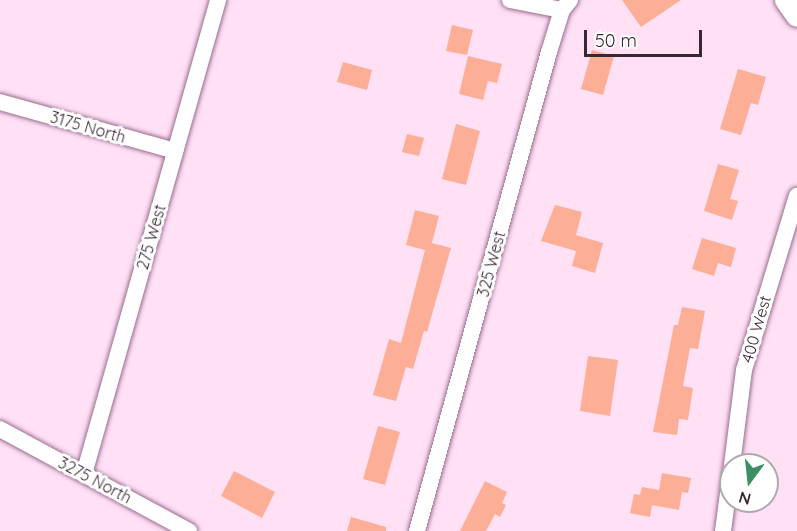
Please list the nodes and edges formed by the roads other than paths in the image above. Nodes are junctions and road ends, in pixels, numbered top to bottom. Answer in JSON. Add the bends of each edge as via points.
{"nodes":[{"id":1,"x":218,"y":0,"type":"edge"},
{"id":2,"x":510,"y":0,"type":"edge"},
{"id":3,"x":786,"y":0,"type":"edge"},
{"id":4,"x":566,"y":5,"type":"edge"},
{"id":5,"x":797,"y":16,"type":"edge"},
{"id":6,"x":0,"y":102,"type":"edge"},
{"id":7,"x":175,"y":151,"type":"junction"},
{"id":8,"x":797,"y":196,"type":"edge"},
{"id":9,"x":0,"y":429,"type":"edge"},
{"id":10,"x":734,"y":453,"type":"edge"},
{"id":11,"x":84,"y":474,"type":"junction"},
{"id":12,"x":725,"y":513,"type":"edge"},
{"id":13,"x":189,"y":531,"type":"edge"},
{"id":14,"x":417,"y":531,"type":"edge"},
{"id":15,"x":723,"y":531,"type":"edge"}],
"edges":[{"from":1,"to":7,"type":"street","name":"275 West"},
{"from":2,"to":4,"type":"street"},
{"from":3,"to":5,"type":"street"},
{"from":4,"to":14,"type":"street","name":"325 West"},
{"from":6,"to":7,"type":"street","name":"3175 North"},
{"from":7,"to":11,"type":"street","name":"275 West"},
{"from":8,"to":10,"type":"street","name":"400 West","via":[[744,370]]},
{"from":9,"to":11,"type":"street","name":"3275 North"},
{"from":11,"to":13,"type":"street","name":"3275 North"},
{"from":12,"to":15,"type":"street"}]}
